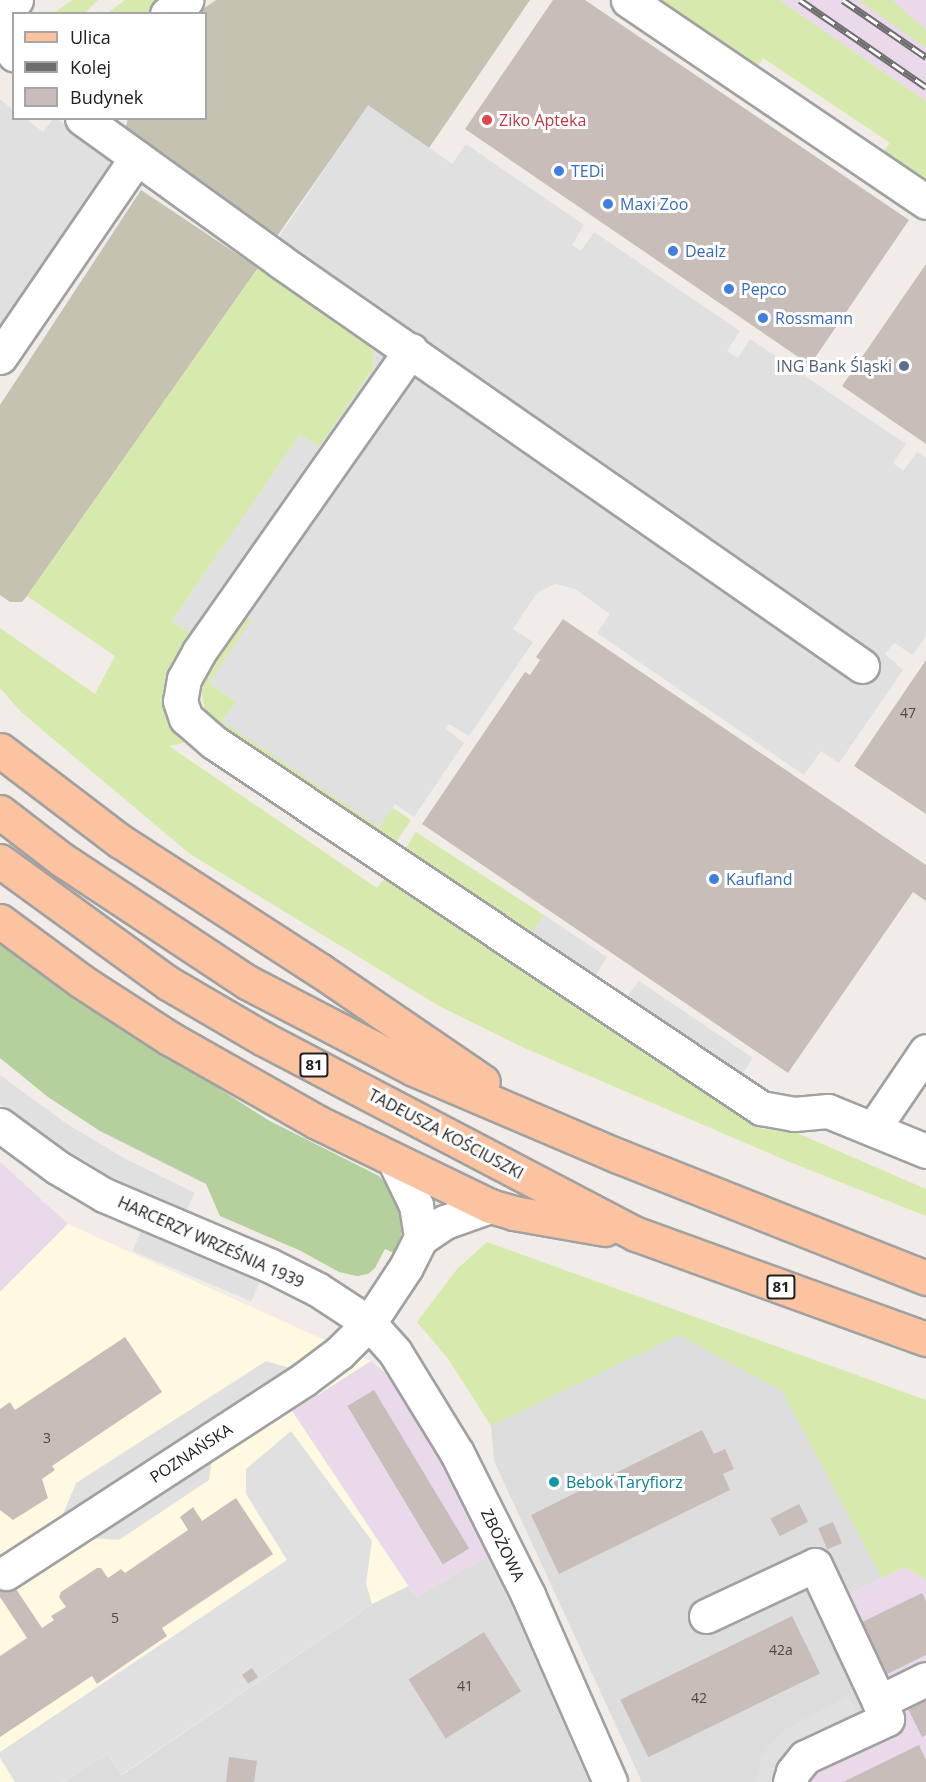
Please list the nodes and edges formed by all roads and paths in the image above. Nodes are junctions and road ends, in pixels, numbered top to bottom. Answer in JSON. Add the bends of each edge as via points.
{"nodes":[{"id":1,"x":16,"y":0,"type":"edge"},
{"id":2,"x":186,"y":0,"type":"edge"},
{"id":3,"x":628,"y":0,"type":"edge"},
{"id":4,"x":0,"y":12,"type":"edge"},
{"id":5,"x":170,"y":12,"type":"edge"},
{"id":6,"x":0,"y":35,"type":"edge"},
{"id":7,"x":12,"y":51,"type":"edge"},
{"id":8,"x":87,"y":120,"type":"edge"},
{"id":9,"x":137,"y":157,"type":"junction"},
{"id":10,"x":926,"y":202,"type":"edge"},
{"id":11,"x":411,"y":350,"type":"junction"},
{"id":12,"x":0,"y":357,"type":"edge"},
{"id":13,"x":862,"y":666,"type":"dead end"},
{"id":14,"x":0,"y":750,"type":"edge"},
{"id":15,"x":0,"y":812,"type":"edge"},
{"id":16,"x":0,"y":861,"type":"edge"},
{"id":17,"x":0,"y":921,"type":"edge"},
{"id":18,"x":926,"y":1051,"type":"edge"},
{"id":19,"x":541,"y":1123,"type":"junction"},
{"id":20,"x":0,"y":1125,"type":"edge"},
{"id":21,"x":873,"y":1130,"type":"junction"},
{"id":22,"x":926,"y":1151,"type":"edge"},
{"id":23,"x":395,"y":1162,"type":"junction"},
{"id":24,"x":490,"y":1206,"type":"junction"},
{"id":25,"x":636,"y":1234,"type":"junction"},
{"id":26,"x":421,"y":1238,"type":"junction"},
{"id":27,"x":926,"y":1278,"type":"edge"},
{"id":28,"x":369,"y":1323,"type":"junction"},
{"id":29,"x":926,"y":1339,"type":"edge"},
{"id":30,"x":6,"y":1574,"type":"dead end"},
{"id":31,"x":706,"y":1616,"type":"dead end"},
{"id":32,"x":926,"y":1679,"type":"edge"},
{"id":33,"x":879,"y":1702,"type":"junction"},
{"id":34,"x":610,"y":1782,"type":"edge"},
{"id":35,"x":790,"y":1782,"type":"edge"}],
"edges":[{"from":1,"to":4,"type":"street"},
{"from":2,"to":5,"type":"street"},
{"from":3,"to":10,"type":"street"},
{"from":6,"to":7,"type":"street"},
{"from":8,"to":9,"type":"street"},
{"from":9,"to":11,"type":"street"},
{"from":9,"to":12,"type":"street"},
{"from":11,"to":13,"type":"street"},
{"from":11,"to":21,"type":"street","via":[[199,652],[184,679],[180,701],[186,718],[215,743],[761,1108],[794,1114],[828,1111]]},
{"from":14,"to":19,"type":"main road","via":[[120,841],[321,971]]},
{"from":15,"to":19,"type":"main road","via":[[62,859],[247,982],[414,1069]]},
{"from":16,"to":25,"type":"main road","name":"TADEUSZA KOŚCIUSZKI","number":"81","via":[[168,983],[264,1039]]},
{"from":17,"to":23,"type":"main road","via":[[81,981],[169,1038]]},
{"from":18,"to":21,"type":"street"},
{"from":19,"to":27,"type":"main road"},
{"from":20,"to":28,"type":"street","name":"HARCERZY WRZEŚNIA 1939","via":[[57,1167],[104,1195],[269,1265],[317,1289]]},
{"from":21,"to":22,"type":"street"},
{"from":23,"to":24,"type":"main road"},
{"from":23,"to":26,"type":"street","via":[[416,1204]]},
{"from":24,"to":25,"type":"main road"},
{"from":24,"to":26,"type":"street","via":[[445,1222]]},
{"from":25,"to":29,"type":"main road","name":"TADEUSZA KOŚCIUSZKI","number":"81"},
{"from":26,"to":28,"type":"street"},
{"from":28,"to":30,"type":"street","name":"POZNAŃSKA","via":[[339,1353],[303,1380]]},
{"from":28,"to":34,"type":"street","name":"ZBOŻOWA","via":[[395,1352],[457,1453],[528,1595]]},
{"from":31,"to":33,"type":"street","via":[[815,1565]]},
{"from":32,"to":33,"type":"street"},
{"from":33,"to":35,"type":"street","via":[[887,1719],[805,1757]]}]}
